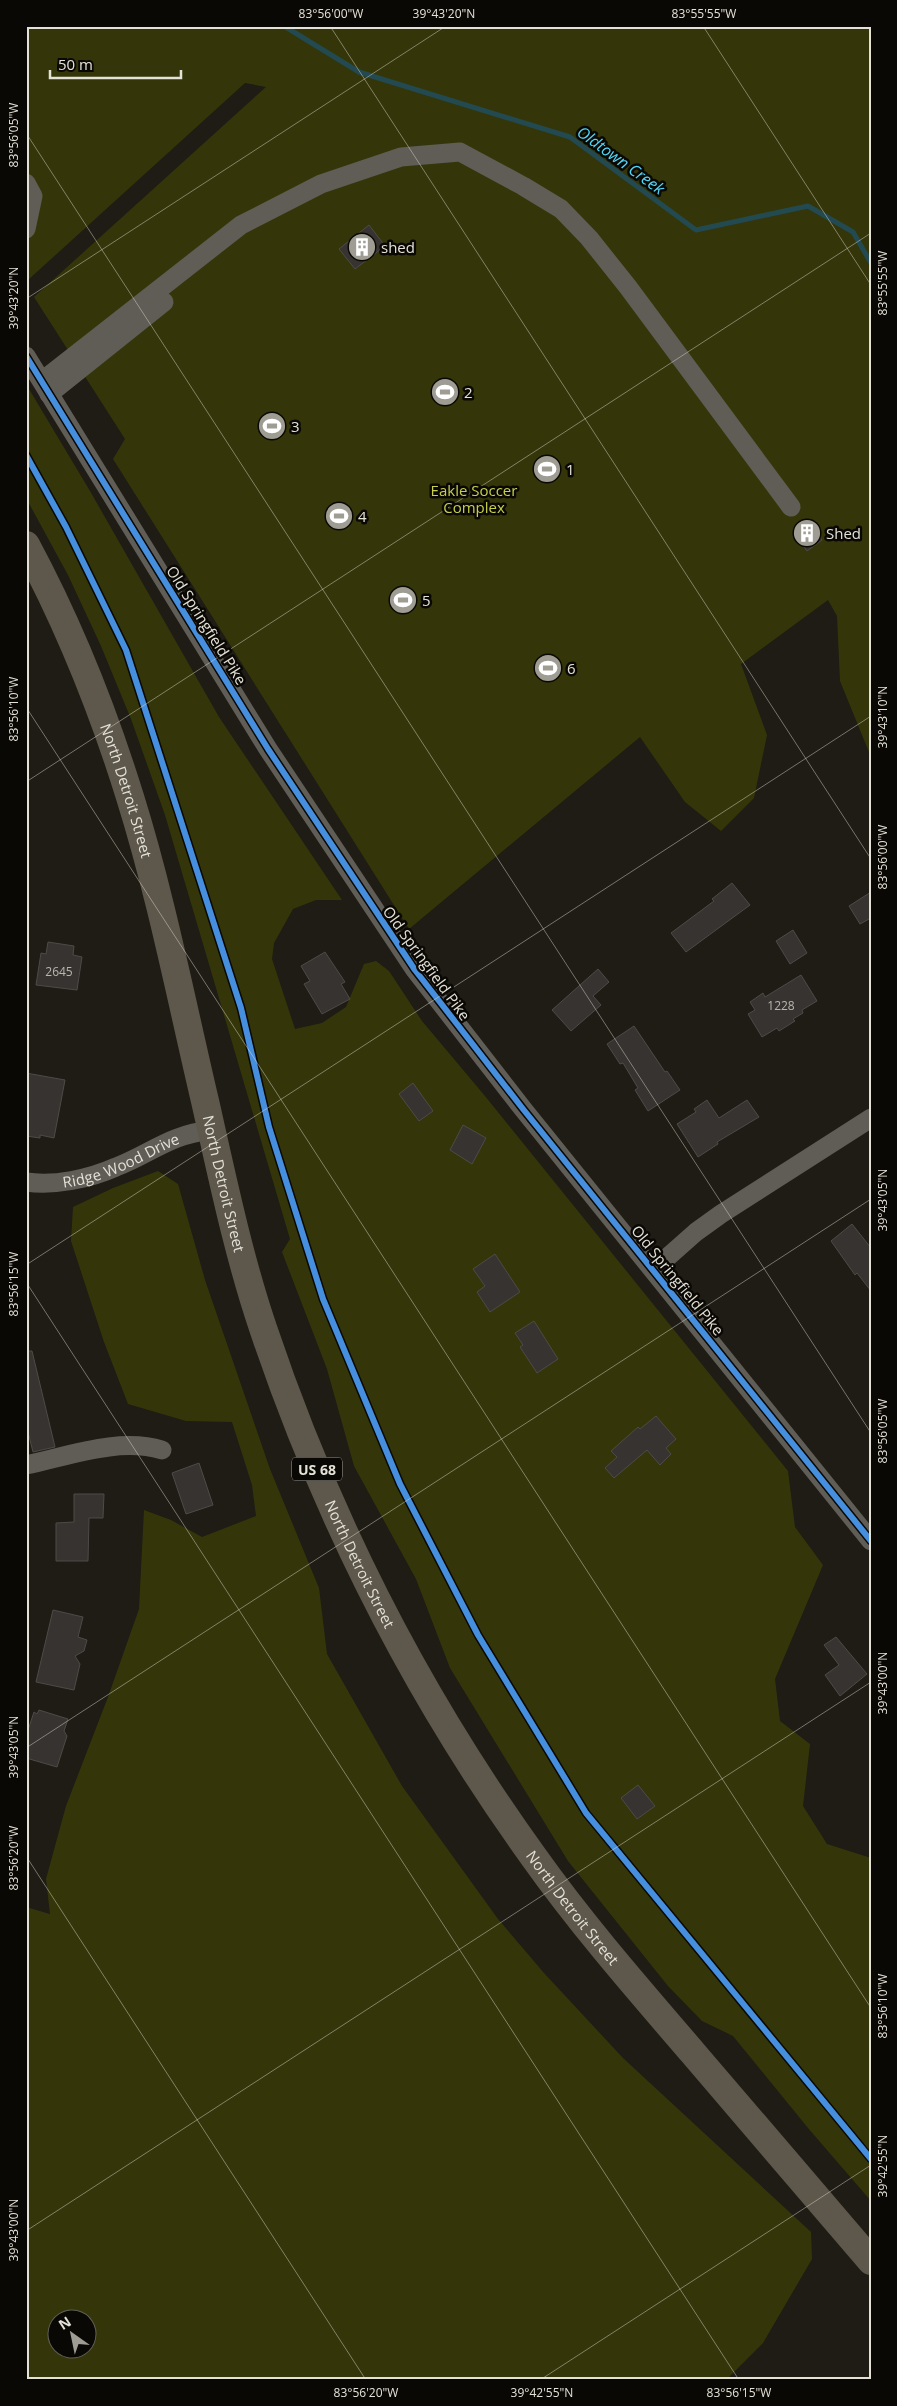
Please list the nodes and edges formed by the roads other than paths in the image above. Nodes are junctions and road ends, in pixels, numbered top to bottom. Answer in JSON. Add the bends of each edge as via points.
{"nodes":[{"id":1,"x":26,"y":183,"type":"edge"},
{"id":2,"x":26,"y":229,"type":"edge"},
{"id":3,"x":26,"y":356,"type":"edge"},
{"id":4,"x":46,"y":388,"type":"junction"},
{"id":5,"x":791,"y":506,"type":"dead end"},
{"id":6,"x":26,"y":545,"type":"edge"},
{"id":7,"x":871,"y":1118,"type":"edge"},
{"id":8,"x":212,"y":1130,"type":"junction"},
{"id":9,"x":26,"y":1182,"type":"edge"},
{"id":10,"x":653,"y":1270,"type":"junction"},
{"id":11,"x":162,"y":1450,"type":"dead end"},
{"id":12,"x":26,"y":1465,"type":"edge"},
{"id":13,"x":871,"y":1541,"type":"edge"},
{"id":14,"x":871,"y":2260,"type":"edge"}],
"edges":[{"from":1,"to":2,"type":"street","via":[[33,196]]},
{"from":3,"to":4,"type":"street","name":"Old Springfield Pike"},
{"from":4,"to":5,"type":"street","via":[[241,225],[321,184],[401,158],[460,152],[560,209],[590,238]]},
{"from":4,"to":10,"type":"street","name":"Old Springfield Pike","via":[[268,749],[414,970]]},
{"from":6,"to":8,"type":"highway","name":"North Detroit Street","number":"US 68","via":[[83,665],[130,796],[170,948]]},
{"from":7,"to":10,"type":"street","via":[[721,1214]]},
{"from":8,"to":9,"type":"street","name":"Ridge Wood Drive","via":[[174,1137],[96,1175],[72,1180]]},
{"from":8,"to":14,"type":"highway","name":"North Detroit Street","number":"US 68","via":[[254,1299],[296,1421],[351,1547],[426,1692],[497,1805],[574,1911]]},
{"from":10,"to":13,"type":"street","name":"Old Springfield Pike"},
{"from":11,"to":12,"type":"street","via":[[145,1445],[113,1446]]}]}
